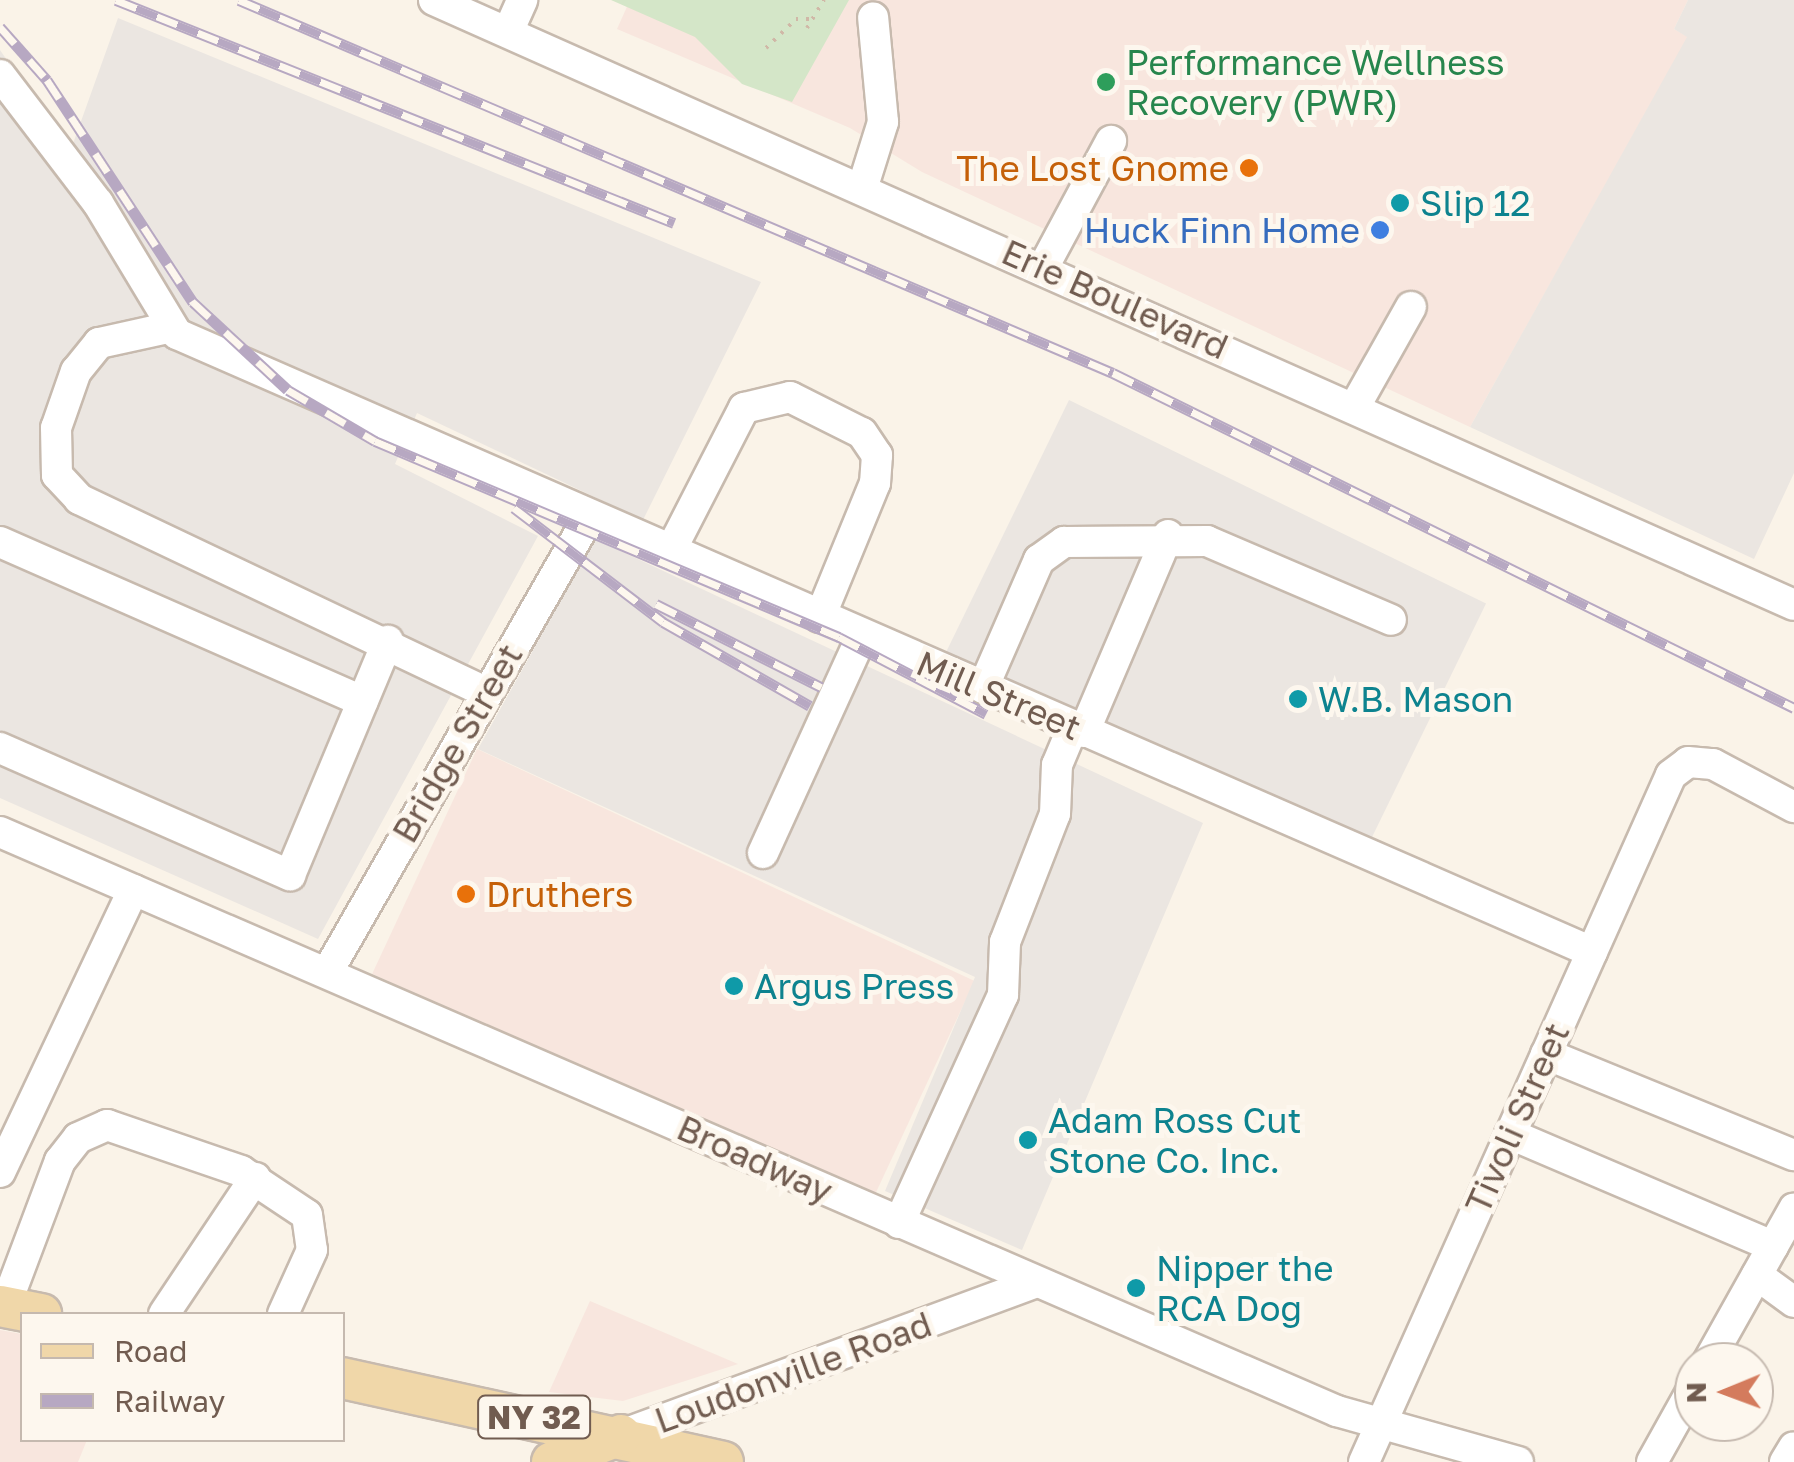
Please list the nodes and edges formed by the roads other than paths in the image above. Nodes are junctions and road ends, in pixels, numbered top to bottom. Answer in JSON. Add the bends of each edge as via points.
{"nodes":[{"id":1,"x":434,"y":0,"type":"edge"},
{"id":2,"x":522,"y":0,"type":"edge"},
{"id":3,"x":873,"y":17,"type":"dead end"},
{"id":4,"x":508,"y":32,"type":"junction"},
{"id":5,"x":0,"y":75,"type":"edge"},
{"id":6,"x":1111,"y":141,"type":"dead end"},
{"id":7,"x":863,"y":186,"type":"junction"},
{"id":8,"x":1044,"y":266,"type":"junction"},
{"id":9,"x":1410,"y":307,"type":"dead end"},
{"id":10,"x":172,"y":326,"type":"junction"},
{"id":11,"x":1354,"y":408,"type":"junction"},
{"id":12,"x":589,"y":517,"type":"junction"},
{"id":13,"x":1168,"y":535,"type":"junction"},
{"id":14,"x":0,"y":542,"type":"edge"},
{"id":15,"x":670,"y":552,"type":"junction"},
{"id":16,"x":1794,"y":604,"type":"edge"},
{"id":17,"x":820,"y":618,"type":"junction"},
{"id":18,"x":1391,"y":620,"type":"dead end"},
{"id":19,"x":862,"y":636,"type":"junction"},
{"id":20,"x":388,"y":642,"type":"junction"},
{"id":21,"x":983,"y":688,"type":"junction"},
{"id":22,"x":486,"y":692,"type":"junction"},
{"id":23,"x":363,"y":701,"type":"junction"},
{"id":24,"x":1079,"y":729,"type":"junction"},
{"id":25,"x":0,"y":748,"type":"edge"},
{"id":26,"x":1794,"y":807,"type":"edge"},
{"id":27,"x":0,"y":832,"type":"edge"},
{"id":28,"x":764,"y":852,"type":"dead end"},
{"id":29,"x":133,"y":890,"type":"junction"},
{"id":30,"x":1592,"y":952,"type":"junction"},
{"id":31,"x":328,"y":971,"type":"junction"},
{"id":32,"x":1546,"y":1054,"type":"junction"},
{"id":33,"x":1510,"y":1134,"type":"junction"},
{"id":34,"x":1794,"y":1155,"type":"edge"},
{"id":35,"x":0,"y":1172,"type":"edge"},
{"id":36,"x":255,"y":1178,"type":"junction"},
{"id":37,"x":1794,"y":1209,"type":"edge"},
{"id":38,"x":899,"y":1223,"type":"junction"},
{"id":39,"x":1773,"y":1246,"type":"junction"},
{"id":40,"x":1756,"y":1275,"type":"junction"},
{"id":41,"x":1035,"y":1283,"type":"junction"},
{"id":42,"x":1794,"y":1302,"type":"edge"},
{"id":43,"x":16,"y":1309,"type":"edge"},
{"id":44,"x":165,"y":1312,"type":"edge"},
{"id":45,"x":285,"y":1312,"type":"edge"},
{"id":46,"x":1719,"y":1342,"type":"edge"},
{"id":47,"x":345,"y":1379,"type":"edge"},
{"id":48,"x":1674,"y":1423,"type":"edge"},
{"id":49,"x":1378,"y":1426,"type":"junction"},
{"id":50,"x":621,"y":1435,"type":"junction"},
{"id":51,"x":1794,"y":1446,"type":"edge"},
{"id":52,"x":552,"y":1462,"type":"edge"},
{"id":53,"x":724,"y":1462,"type":"edge"},
{"id":54,"x":1364,"y":1462,"type":"edge"},
{"id":55,"x":1518,"y":1462,"type":"edge"},
{"id":56,"x":1652,"y":1462,"type":"edge"},
{"id":57,"x":1785,"y":1462,"type":"edge"}],
"edges":[{"from":1,"to":4,"type":"street","name":"Erie Boulevard"},
{"from":2,"to":4,"type":"street"},
{"from":3,"to":7,"type":"street","via":[[882,122]]},
{"from":4,"to":7,"type":"street","name":"Erie Boulevard"},
{"from":5,"to":10,"type":"street","via":[[98,203]]},
{"from":6,"to":8,"type":"street"},
{"from":7,"to":8,"type":"street","name":"Erie Boulevard"},
{"from":8,"to":11,"type":"street","name":"Erie Boulevard"},
{"from":9,"to":11,"type":"street"},
{"from":10,"to":12,"type":"street","name":"Mill Street"},
{"from":10,"to":20,"type":"street","via":[[98,343],[76,370],[56,428],[58,475],[80,499]]},
{"from":11,"to":16,"type":"street","name":"Erie Boulevard"},
{"from":12,"to":15,"type":"street","name":"Mill Street"},
{"from":12,"to":22,"type":"street","name":"Bridge Street"},
{"from":13,"to":18,"type":"street","via":[[1207,541]]},
{"from":13,"to":21,"type":"street","via":[[1064,542],[1038,560]]},
{"from":13,"to":24,"type":"street"},
{"from":14,"to":23,"type":"street"},
{"from":15,"to":17,"type":"street","name":"Mill Street"},
{"from":15,"to":17,"type":"street","via":[[744,408],[790,397],[862,432],[877,455],[876,483]]},
{"from":17,"to":19,"type":"street","name":"Mill Street"},
{"from":19,"to":21,"type":"street","name":"Mill Street"},
{"from":19,"to":28,"type":"street"},
{"from":20,"to":22,"type":"street"},
{"from":20,"to":23,"type":"street"},
{"from":21,"to":24,"type":"street","name":"Mill Street"},
{"from":22,"to":31,"type":"street","name":"Bridge Street"},
{"from":23,"to":25,"type":"street","via":[[290,875]]},
{"from":24,"to":30,"type":"street","name":"Mill Street"},
{"from":24,"to":38,"type":"street","via":[[1057,764],[1054,814],[1005,942],[1003,995]]},
{"from":26,"to":30,"type":"street","name":"Tivoli Street","via":[[1713,764],[1688,762],[1670,775]]},
{"from":27,"to":29,"type":"street","name":"Broadway"},
{"from":29,"to":31,"type":"street","name":"Broadway"},
{"from":29,"to":35,"type":"street"},
{"from":30,"to":32,"type":"street","name":"Tivoli Street"},
{"from":31,"to":38,"type":"street","name":"Broadway"},
{"from":32,"to":33,"type":"street","name":"Tivoli Street"},
{"from":32,"to":34,"type":"street"},
{"from":33,"to":39,"type":"street"},
{"from":33,"to":49,"type":"street","name":"Tivoli Street"},
{"from":36,"to":43,"type":"street","via":[[125,1129],[107,1125],[78,1138],[60,1161]]},
{"from":36,"to":44,"type":"street"},
{"from":36,"to":45,"type":"street","via":[[314,1228]]},
{"from":37,"to":39,"type":"street"},
{"from":38,"to":41,"type":"street","name":"Broadway"},
{"from":39,"to":40,"type":"street"},
{"from":40,"to":42,"type":"street"},
{"from":40,"to":46,"type":"street"},
{"from":41,"to":49,"type":"street","name":"Broadway"},
{"from":41,"to":50,"type":"street","name":"Loudonville Road"},
{"from":47,"to":50,"type":"main road","number":"NY 32"},
{"from":48,"to":56,"type":"street"},
{"from":49,"to":54,"type":"street","name":"Tivoli Street"},
{"from":49,"to":55,"type":"street","name":"Broadway"},
{"from":50,"to":52,"type":"main road","name":"Loudonville Road"},
{"from":50,"to":53,"type":"main road","number":"NY 32"},
{"from":51,"to":57,"type":"street"}]}
